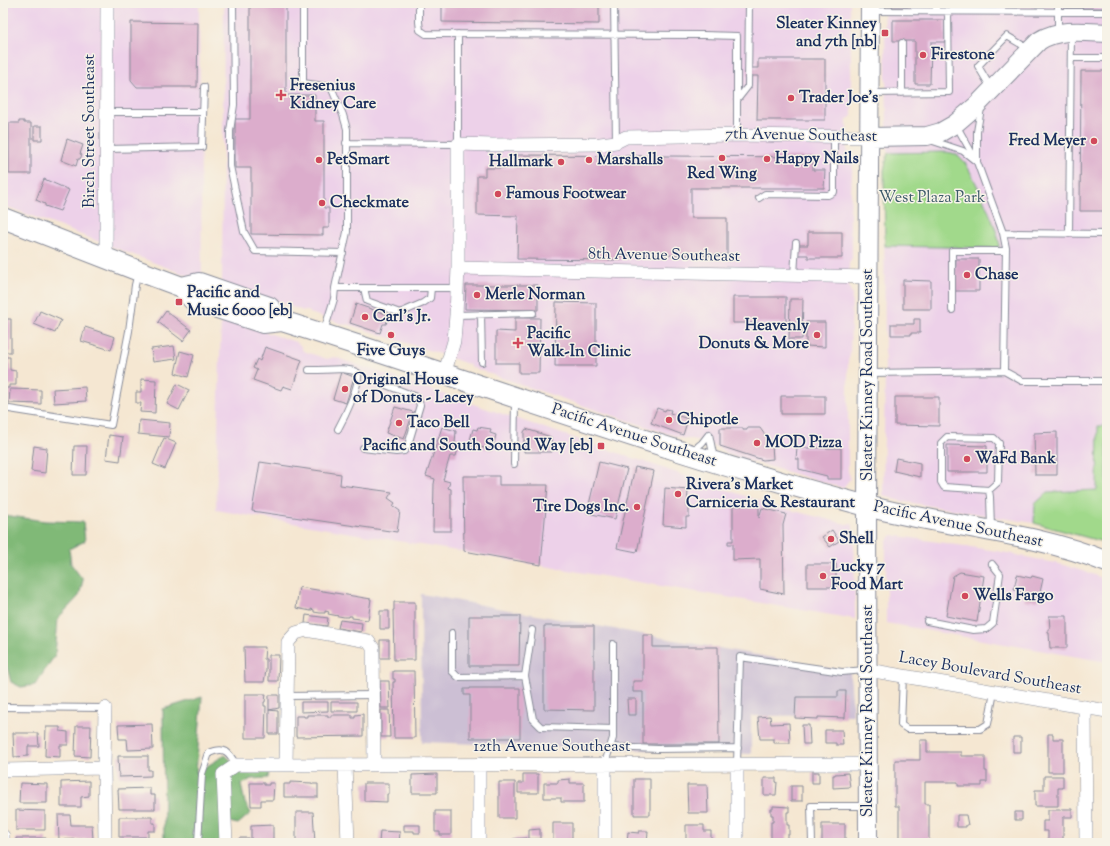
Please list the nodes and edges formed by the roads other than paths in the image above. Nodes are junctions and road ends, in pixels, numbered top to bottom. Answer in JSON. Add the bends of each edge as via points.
{"nodes":[{"id":1,"x":107,"y":3,"type":"edge"},
{"id":2,"x":233,"y":3,"type":"edge"},
{"id":3,"x":303,"y":3,"type":"edge"},
{"id":4,"x":419,"y":3,"type":"edge"},
{"id":5,"x":614,"y":3,"type":"edge"},
{"id":6,"x":749,"y":3,"type":"edge"},
{"id":7,"x":936,"y":3,"type":"edge"},
{"id":8,"x":1058,"y":3,"type":"edge"},
{"id":9,"x":870,"y":7,"type":"edge"},
{"id":10,"x":936,"y":11,"type":"junction"},
{"id":11,"x":948,"y":11,"type":"junction"},
{"id":12,"x":1058,"y":12,"type":"junction"},
{"id":13,"x":1107,"y":12,"type":"edge"},
{"id":14,"x":1064,"y":33,"type":"junction"},
{"id":15,"x":1107,"y":33,"type":"edge"},
{"id":16,"x":458,"y":34,"type":"junction"},
{"id":17,"x":614,"y":34,"type":"junction"},
{"id":18,"x":902,"y":43,"type":"dead end"},
{"id":19,"x":1031,"y":49,"type":"junction"},
{"id":20,"x":1071,"y":58,"type":"junction"},
{"id":21,"x":1107,"y":58,"type":"edge"},
{"id":22,"x":204,"y":88,"type":"dead end"},
{"id":23,"x":870,"y":93,"type":"junction"},
{"id":24,"x":902,"y":93,"type":"junction"},
{"id":25,"x":988,"y":93,"type":"junction"},
{"id":26,"x":737,"y":100,"type":"junction"},
{"id":27,"x":107,"y":112,"type":"junction"},
{"id":28,"x":203,"y":112,"type":"junction"},
{"id":29,"x":955,"y":124,"type":"junction"},
{"id":30,"x":737,"y":135,"type":"junction"},
{"id":31,"x":834,"y":136,"type":"junction"},
{"id":32,"x":919,"y":136,"type":"junction"},
{"id":33,"x":870,"y":137,"type":"junction"},
{"id":34,"x":616,"y":142,"type":"junction"},
{"id":35,"x":346,"y":143,"type":"junction"},
{"id":36,"x":458,"y":144,"type":"junction"},
{"id":37,"x":107,"y":149,"type":"junction"},
{"id":38,"x":977,"y":162,"type":"junction"},
{"id":39,"x":759,"y":198,"type":"dead end"},
{"id":40,"x":3,"y":218,"type":"edge"},
{"id":41,"x":1003,"y":233,"type":"junction"},
{"id":42,"x":1069,"y":234,"type":"junction"},
{"id":43,"x":1107,"y":234,"type":"edge"},
{"id":44,"x":796,"y":243,"type":"dead end"},
{"id":45,"x":1006,"y":251,"type":"junction"},
{"id":46,"x":343,"y":253,"type":"junction"},
{"id":47,"x":106,"y":259,"type":"junction"},
{"id":48,"x":458,"y":268,"type":"junction"},
{"id":49,"x":139,"y":271,"type":"junction"},
{"id":50,"x":794,"y":276,"type":"junction"},
{"id":51,"x":869,"y":277,"type":"junction"},
{"id":52,"x":335,"y":288,"type":"junction"},
{"id":53,"x":364,"y":288,"type":"junction"},
{"id":54,"x":431,"y":288,"type":"junction"},
{"id":55,"x":457,"y":288,"type":"junction"},
{"id":56,"x":952,"y":310,"type":"dead end"},
{"id":57,"x":533,"y":313,"type":"dead end"},
{"id":58,"x":481,"y":314,"type":"junction"},
{"id":59,"x":456,"y":315,"type":"junction"},
{"id":60,"x":323,"y":334,"type":"junction"},
{"id":61,"x":482,"y":362,"type":"dead end"},
{"id":62,"x":309,"y":370,"type":"dead end"},
{"id":63,"x":1004,"y":371,"type":"junction"},
{"id":64,"x":868,"y":373,"type":"junction"},
{"id":65,"x":444,"y":375,"type":"junction"},
{"id":66,"x":1107,"y":381,"type":"edge"},
{"id":67,"x":386,"y":385,"type":"dead end"},
{"id":68,"x":515,"y":398,"type":"junction"},
{"id":69,"x":3,"y":408,"type":"edge"},
{"id":70,"x":338,"y":429,"type":"dead end"},
{"id":71,"x":363,"y":448,"type":"dead end"},
{"id":72,"x":514,"y":464,"type":"dead end"},
{"id":73,"x":989,"y":490,"type":"junction"},
{"id":74,"x":868,"y":506,"type":"junction"},
{"id":75,"x":992,"y":532,"type":"junction"},
{"id":76,"x":1107,"y":562,"type":"edge"},
{"id":77,"x":992,"y":564,"type":"dead end"},
{"id":78,"x":927,"y":621,"type":"dead end"},
{"id":79,"x":532,"y":630,"type":"dead end"},
{"id":80,"x":452,"y":633,"type":"dead end"},
{"id":81,"x":613,"y":644,"type":"dead end"},
{"id":82,"x":868,"y":670,"type":"junction"},
{"id":83,"x":525,"y":676,"type":"junction"},
{"id":84,"x":903,"y":676,"type":"junction"},
{"id":85,"x":994,"y":692,"type":"junction"},
{"id":86,"x":374,"y":695,"type":"junction"},
{"id":87,"x":287,"y":696,"type":"junction"},
{"id":88,"x":3,"y":707,"type":"edge"},
{"id":89,"x":1085,"y":707,"type":"junction"},
{"id":90,"x":105,"y":708,"type":"joint"},
{"id":91,"x":1107,"y":711,"type":"edge"},
{"id":92,"x":613,"y":730,"type":"junction"},
{"id":93,"x":610,"y":747,"type":"junction"},
{"id":94,"x":738,"y":748,"type":"junction"},
{"id":95,"x":605,"y":763,"type":"junction"},
{"id":96,"x":479,"y":764,"type":"junction"},
{"id":97,"x":737,"y":764,"type":"junction"},
{"id":98,"x":869,"y":764,"type":"junction"},
{"id":99,"x":236,"y":765,"type":"junction"},
{"id":100,"x":286,"y":765,"type":"junction"},
{"id":101,"x":345,"y":765,"type":"junction"},
{"id":102,"x":374,"y":765,"type":"junction"},
{"id":103,"x":104,"y":768,"type":"junction"},
{"id":104,"x":3,"y":770,"type":"edge"},
{"id":105,"x":868,"y":806,"type":"junction"},
{"id":106,"x":3,"y":836,"type":"edge"},
{"id":107,"x":3,"y":843,"type":"edge"},
{"id":108,"x":105,"y":843,"type":"edge"},
{"id":109,"x":198,"y":843,"type":"edge"},
{"id":110,"x":226,"y":843,"type":"edge"},
{"id":111,"x":348,"y":843,"type":"edge"},
{"id":112,"x":479,"y":843,"type":"edge"},
{"id":113,"x":605,"y":843,"type":"edge"},
{"id":114,"x":737,"y":843,"type":"edge"},
{"id":115,"x":812,"y":843,"type":"edge"},
{"id":116,"x":868,"y":843,"type":"edge"},
{"id":117,"x":1086,"y":843,"type":"edge"}],
"edges":[{"from":1,"to":27,"type":"street","name":"Birch Street Southeast"},
{"from":2,"to":46,"type":"lane","via":[[234,105],[230,131],[230,166],[244,232],[255,251]]},
{"from":3,"to":35,"type":"lane","via":[[304,83],[331,87],[343,115],[347,130]]},
{"from":4,"to":16,"type":"lane","via":[[420,30],[426,34]]},
{"from":5,"to":17,"type":"lane"},
{"from":6,"to":26,"type":"lane","via":[[748,86]]},
{"from":7,"to":10,"type":"lane"},
{"from":8,"to":12,"type":"lane"},
{"from":9,"to":10,"type":"lane"},
{"from":9,"to":23,"type":"street","name":"Sleater Kinney Road Southeast"},
{"from":10,"to":11,"type":"lane"},
{"from":11,"to":12,"type":"lane"},
{"from":11,"to":24,"type":"lane","via":[[949,92]]},
{"from":12,"to":13,"type":"lane"},
{"from":12,"to":14,"type":"lane"},
{"from":14,"to":15,"type":"street","name":"7th Avenue Southeast"},
{"from":14,"to":19,"type":"street","name":"7th Avenue Southeast","via":[[1047,35]]},
{"from":14,"to":20,"type":"lane"},
{"from":16,"to":17,"type":"lane"},
{"from":16,"to":36,"type":"lane"},
{"from":17,"to":26,"type":"lane","via":[[737,36]]},
{"from":17,"to":34,"type":"lane"},
{"from":18,"to":24,"type":"lane"},
{"from":19,"to":25,"type":"street","name":"7th Avenue Southeast"},
{"from":19,"to":25,"type":"lane","via":[[1007,36],[978,66]]},
{"from":20,"to":21,"type":"lane"},
{"from":20,"to":42,"type":"lane"},
{"from":22,"to":28,"type":"lane"},
{"from":23,"to":24,"type":"lane"},
{"from":23,"to":33,"type":"street","name":"Sleater Kinney Road Southeast"},
{"from":25,"to":29,"type":"street","name":"7th Avenue Southeast"},
{"from":25,"to":38,"type":"lane","via":[[977,127]]},
{"from":26,"to":30,"type":"lane"},
{"from":27,"to":28,"type":"lane"},
{"from":27,"to":37,"type":"street","name":"Birch Street Southeast"},
{"from":28,"to":37,"type":"lane","via":[[202,147]]},
{"from":29,"to":32,"type":"street","name":"7th Avenue Southeast","via":[[941,132]]},
{"from":29,"to":38,"type":"lane"},
{"from":30,"to":31,"type":"street","name":"7th Avenue Southeast"},
{"from":30,"to":34,"type":"street","name":"7th Avenue Southeast","via":[[626,137]]},
{"from":31,"to":33,"type":"street","name":"7th Avenue Southeast"},
{"from":31,"to":39,"type":"lane","via":[[834,192],[828,195],[765,194]]},
{"from":32,"to":33,"type":"street","name":"7th Avenue Southeast"},
{"from":32,"to":38,"type":"lane","via":[[963,151]]},
{"from":33,"to":51,"type":"street","name":"Sleater Kinney Road Southeast"},
{"from":34,"to":36,"type":"street","name":"7th Avenue Southeast"},
{"from":35,"to":36,"type":"lane"},
{"from":35,"to":46,"type":"lane","via":[[347,232]]},
{"from":36,"to":48,"type":"street"},
{"from":37,"to":47,"type":"street","name":"Birch Street Southeast"},
{"from":38,"to":41,"type":"lane"},
{"from":40,"to":47,"type":"main road","name":"Pacific Avenue Southeast"},
{"from":41,"to":42,"type":"lane"},
{"from":41,"to":45,"type":"lane"},
{"from":42,"to":43,"type":"lane"},
{"from":44,"to":50,"type":"lane"},
{"from":45,"to":56,"type":"lane","via":[[952,251]]},
{"from":45,"to":63,"type":"lane"},
{"from":46,"to":52,"type":"lane"},
{"from":47,"to":49,"type":"main road","name":"Pacific Avenue Southeast"},
{"from":48,"to":50,"type":"street","name":"8th Avenue Southeast"},
{"from":48,"to":55,"type":"street"},
{"from":49,"to":60,"type":"main road","name":"Pacific Avenue Southeast","via":[[182,287],[199,283],[269,307],[282,321]]},
{"from":49,"to":69,"type":"lane","via":[[134,285],[129,331],[111,425]]},
{"from":50,"to":51,"type":"street","name":"8th Avenue Southeast"},
{"from":51,"to":64,"type":"street","name":"Sleater Kinney Road Southeast"},
{"from":52,"to":53,"type":"lane"},
{"from":52,"to":60,"type":"lane"},
{"from":53,"to":54,"type":"lane"},
{"from":53,"to":54,"type":"lane","via":[[368,301],[400,313],[423,304],[430,298]]},
{"from":54,"to":55,"type":"lane"},
{"from":55,"to":59,"type":"street"},
{"from":57,"to":58,"type":"lane"},
{"from":58,"to":59,"type":"lane"},
{"from":58,"to":61,"type":"lane"},
{"from":59,"to":65,"type":"street","via":[[454,341]]},
{"from":60,"to":65,"type":"main road","name":"Pacific Avenue Southeast"},
{"from":62,"to":70,"type":"lane","via":[[348,370],[358,373],[358,382]]},
{"from":63,"to":64,"type":"lane"},
{"from":63,"to":66,"type":"lane","via":[[1022,381]]},
{"from":64,"to":74,"type":"street","name":"Sleater Kinney Road Southeast"},
{"from":65,"to":68,"type":"main road","name":"Pacific Avenue Southeast"},
{"from":67,"to":71,"type":"lane","via":[[418,397],[420,405],[408,444],[404,451],[396,452]]},
{"from":68,"to":72,"type":"lane"},
{"from":68,"to":74,"type":"main road","name":"Pacific Avenue Southeast","via":[[715,462]]},
{"from":73,"to":73,"type":"lane","via":[[998,482],[999,442],[994,438],[947,437],[942,443],[944,487]]},
{"from":73,"to":75,"type":"lane"},
{"from":74,"to":75,"type":"main road","name":"Pacific Avenue Southeast"},
{"from":74,"to":82,"type":"street","name":"Sleater Kinney Road Southeast"},
{"from":75,"to":76,"type":"main road","name":"Pacific Avenue Southeast","via":[[1063,547]]},
{"from":77,"to":78,"type":"lane","via":[[1000,574],[993,623],[986,629],[973,630]]},
{"from":79,"to":83,"type":"lane"},
{"from":80,"to":83,"type":"lane","via":[[452,671],[458,677]]},
{"from":81,"to":92,"type":"lane"},
{"from":82,"to":84,"type":"street","name":"Lacey Boulevard Southeast"},
{"from":82,"to":94,"type":"lane","via":[[842,672],[740,657]]},
{"from":82,"to":98,"type":"street","name":"Sleater Kinney Road Southeast"},
{"from":83,"to":92,"type":"lane","via":[[533,719],[542,727]]},
{"from":84,"to":85,"type":"street","name":"Lacey Boulevard Southeast"},
{"from":84,"to":85,"type":"lane","via":[[901,726],[907,729],[980,729],[988,724]]},
{"from":85,"to":89,"type":"street","name":"Lacey Boulevard Southeast"},
{"from":86,"to":87,"type":"lane"},
{"from":86,"to":87,"type":"street","via":[[373,648],[368,641],[306,630],[296,633],[288,642]]},
{"from":86,"to":102,"type":"street"},
{"from":87,"to":100,"type":"street"},
{"from":88,"to":90,"type":"lane"},
{"from":89,"to":91,"type":"street","name":"Lacey Boulevard Southeast"},
{"from":89,"to":117,"type":"street"},
{"from":90,"to":103,"type":"street"},
{"from":92,"to":93,"type":"lane"},
{"from":93,"to":94,"type":"lane"},
{"from":93,"to":95,"type":"lane"},
{"from":94,"to":97,"type":"lane"},
{"from":95,"to":96,"type":"street","name":"12th Avenue Southeast"},
{"from":95,"to":97,"type":"street","name":"12th Avenue Southeast"},
{"from":95,"to":113,"type":"street"},
{"from":96,"to":102,"type":"street","name":"12th Avenue Southeast"},
{"from":96,"to":112,"type":"street"},
{"from":97,"to":98,"type":"street","name":"12th Avenue Southeast"},
{"from":97,"to":114,"type":"street"},
{"from":98,"to":105,"type":"street","name":"Sleater Kinney Road Southeast"},
{"from":99,"to":100,"type":"street","name":"12th Avenue Southeast"},
{"from":99,"to":109,"type":"lane","via":[[230,754],[225,751],[217,749],[209,753],[202,774]]},
{"from":99,"to":110,"type":"street","via":[[223,774]]},
{"from":100,"to":101,"type":"street","name":"12th Avenue Southeast"},
{"from":101,"to":102,"type":"street","name":"12th Avenue Southeast"},
{"from":101,"to":111,"type":"street"},
{"from":103,"to":104,"type":"street"},
{"from":103,"to":108,"type":"street"},
{"from":105,"to":115,"type":"lane","via":[[811,806]]},
{"from":105,"to":116,"type":"street","name":"Sleater Kinney Road Southeast"},
{"from":106,"to":107,"type":"street"}]}
